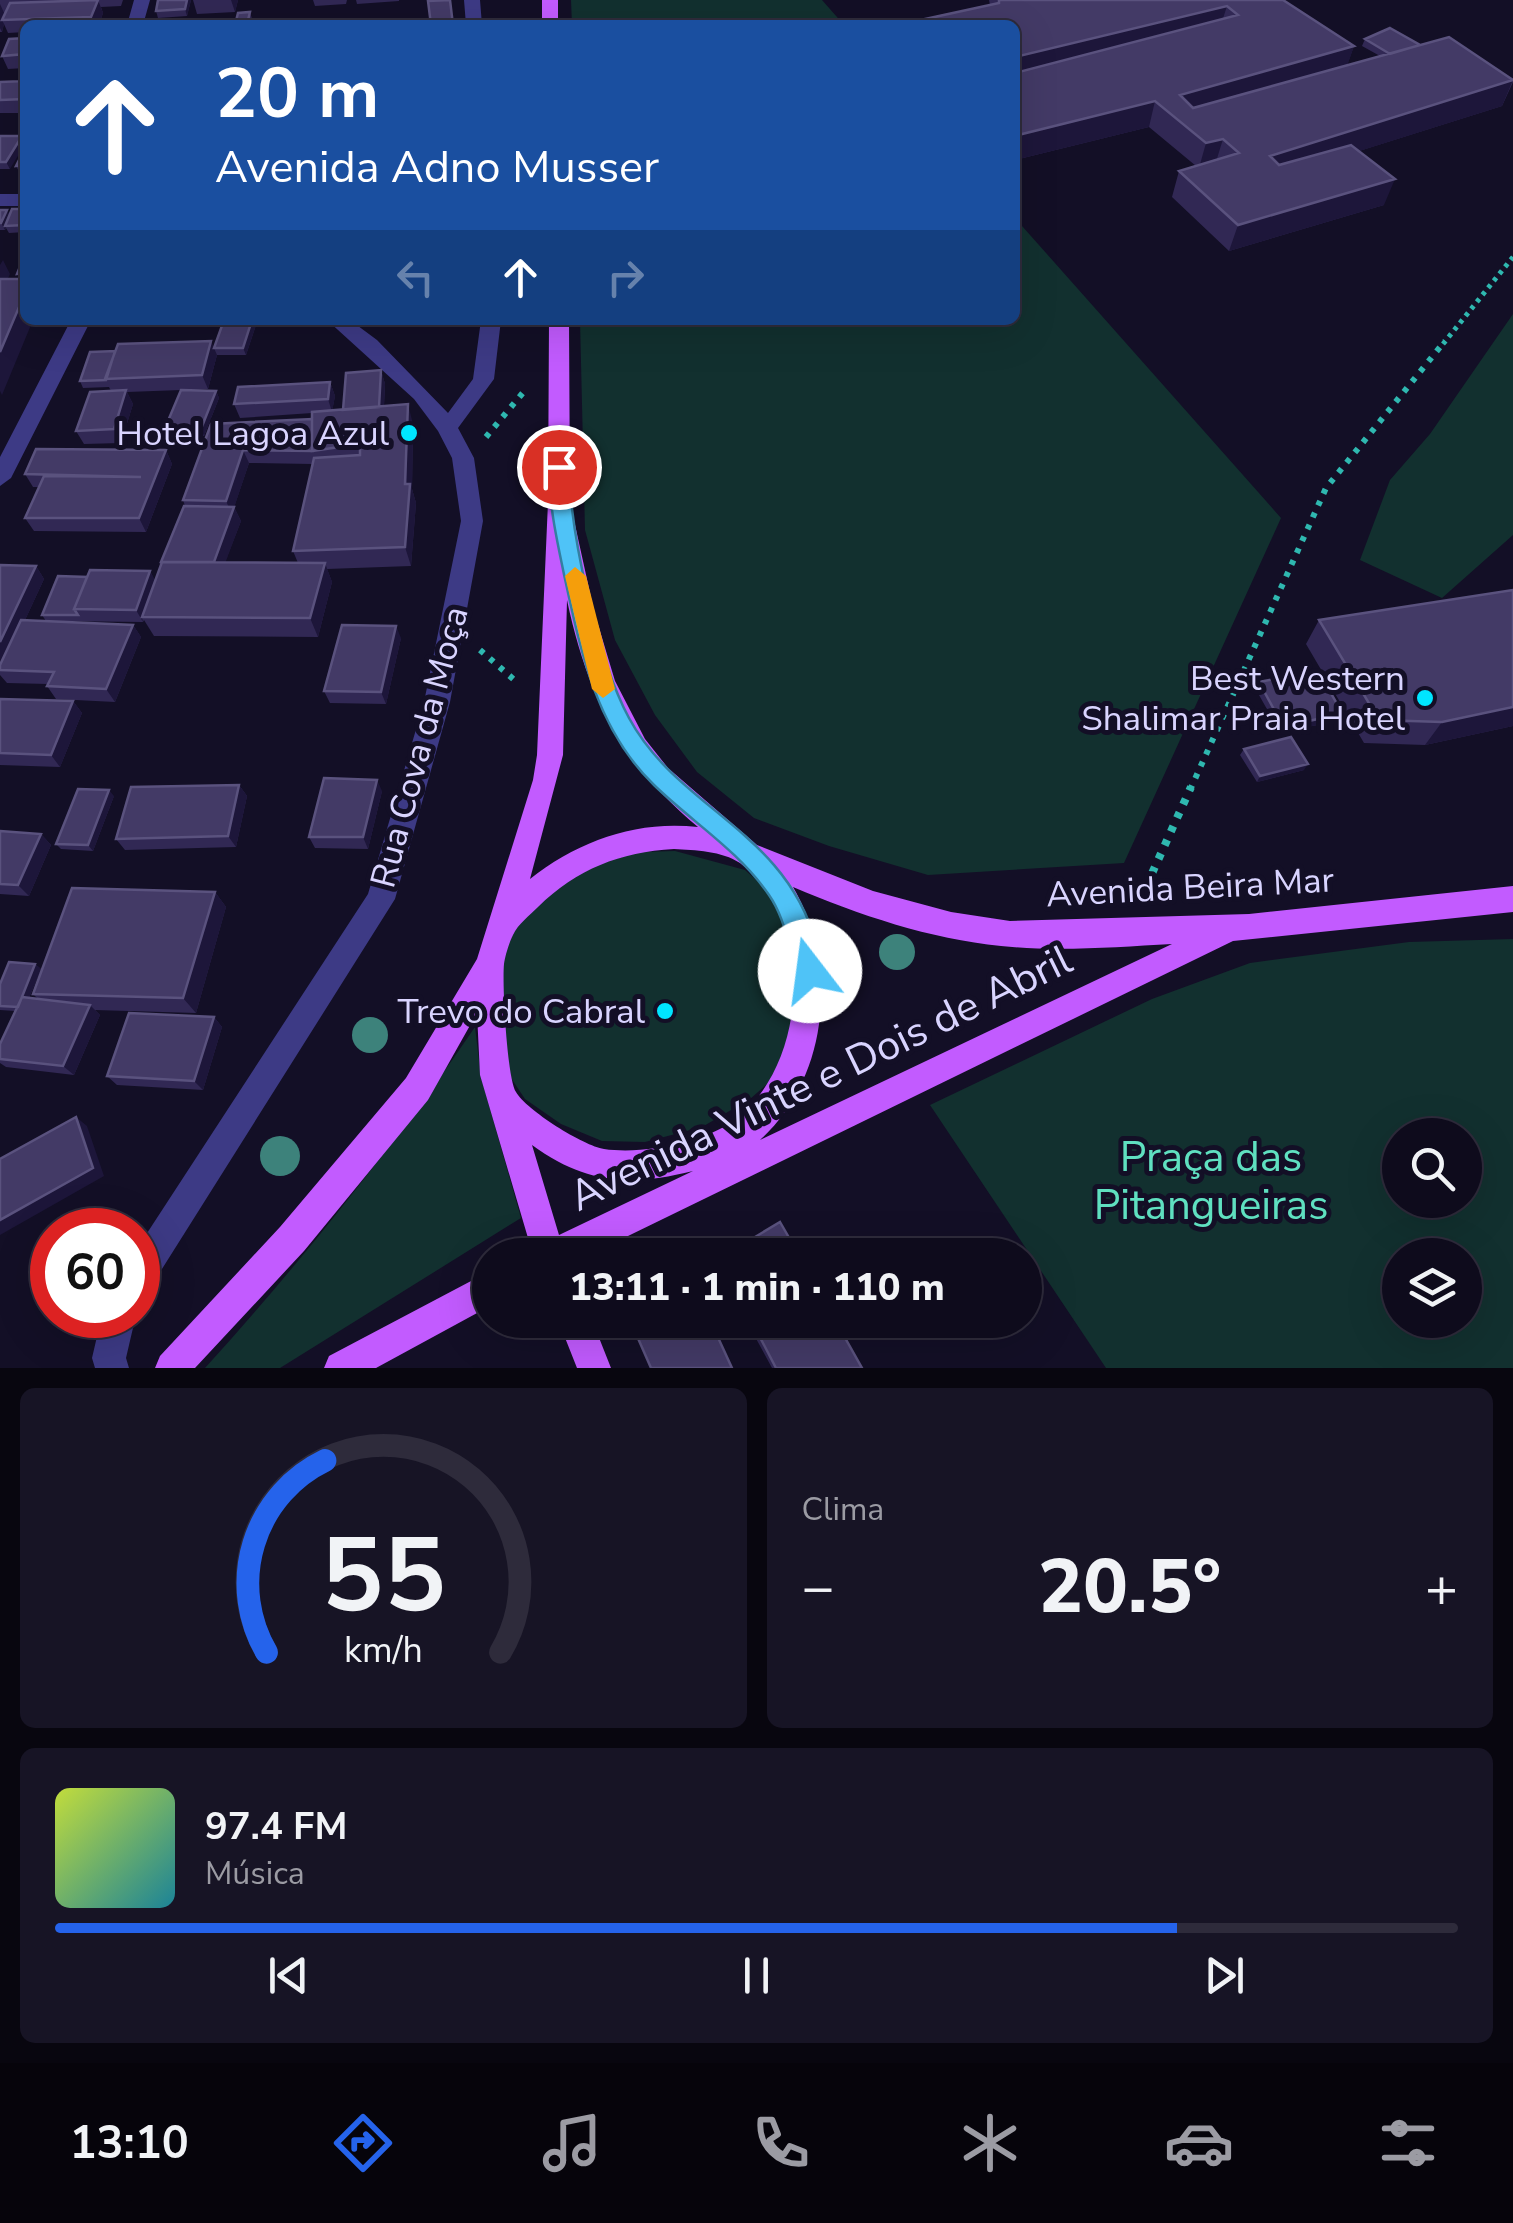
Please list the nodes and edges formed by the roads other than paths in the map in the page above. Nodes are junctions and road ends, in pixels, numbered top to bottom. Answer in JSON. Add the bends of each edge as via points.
{"nodes":[{"id":1,"x":78,"y":325,"type":"edge"},
{"id":2,"x":344,"y":325,"type":"edge"},
{"id":3,"x":491,"y":325,"type":"edge"},
{"id":4,"x":559,"y":325,"type":"edge"},
{"id":5,"x":446,"y":427,"type":"junction"},
{"id":6,"x":10,"y":438,"type":"edge"},
{"id":7,"x":0,"y":478,"type":"edge"},
{"id":8,"x":560,"y":502,"type":"junction"},
{"id":9,"x":748,"y":850,"type":"junction"},
{"id":10,"x":1513,"y":899,"type":"edge"},
{"id":11,"x":504,"y":923,"type":"junction"},
{"id":12,"x":1235,"y":928,"type":"junction"},
{"id":13,"x":490,"y":964,"type":"junction"},
{"id":14,"x":504,"y":1104,"type":"junction"},
{"id":15,"x":546,"y":1238,"type":"edge"},
{"id":16,"x":587,"y":1238,"type":"edge"},
{"id":17,"x":160,"y":1242,"type":"edge"},
{"id":18,"x":472,"y":1298,"type":"edge"},
{"id":19,"x":114,"y":1338,"type":"edge"},
{"id":20,"x":582,"y":1338,"type":"edge"},
{"id":21,"x":112,"y":1368,"type":"edge"},
{"id":22,"x":172,"y":1368,"type":"edge"},
{"id":23,"x":340,"y":1368,"type":"edge"},
{"id":24,"x":594,"y":1368,"type":"edge"}],
"edges":[{"from":1,"to":6,"type":"street"},
{"from":2,"to":5,"type":"street","name":"Rua Cova da Moça","via":[[421,394]]},
{"from":3,"to":5,"type":"street","via":[[484,382]]},
{"from":4,"to":8,"type":"main road"},
{"from":5,"to":17,"type":"street","name":"Rua Cova da Moça","via":[[464,458],[472,521],[433,718],[381,899]]},
{"from":6,"to":7,"type":"street"},
{"from":8,"to":9,"type":"main road","via":[[591,646],[622,728],[660,776]]},
{"from":8,"to":11,"type":"main road","via":[[546,780]]},
{"from":9,"to":11,"type":"main road","via":[[676,837],[616,846],[560,871]]},
{"from":9,"to":12,"type":"main road","name":"Avenida Beira Mar","via":[[873,904],[998,933]]},
{"from":9,"to":14,"type":"main road","via":[[797,922],[810,971],[793,1062],[761,1118],[712,1150],[675,1162],[601,1164]]},
{"from":10,"to":12,"type":"main road","name":"Avenida Beira Mar"},
{"from":11,"to":13,"type":"main road"},
{"from":12,"to":16,"type":"main road","name":"Avenida Vinte e Dois de Abril"},
{"from":13,"to":14,"type":"main road","via":[[495,1075]]},
{"from":13,"to":22,"type":"main road","via":[[417,1089],[292,1239]]},
{"from":14,"to":15,"type":"main road"},
{"from":18,"to":23,"type":"main road"},
{"from":19,"to":21,"type":"street"},
{"from":20,"to":24,"type":"main road"}]}
